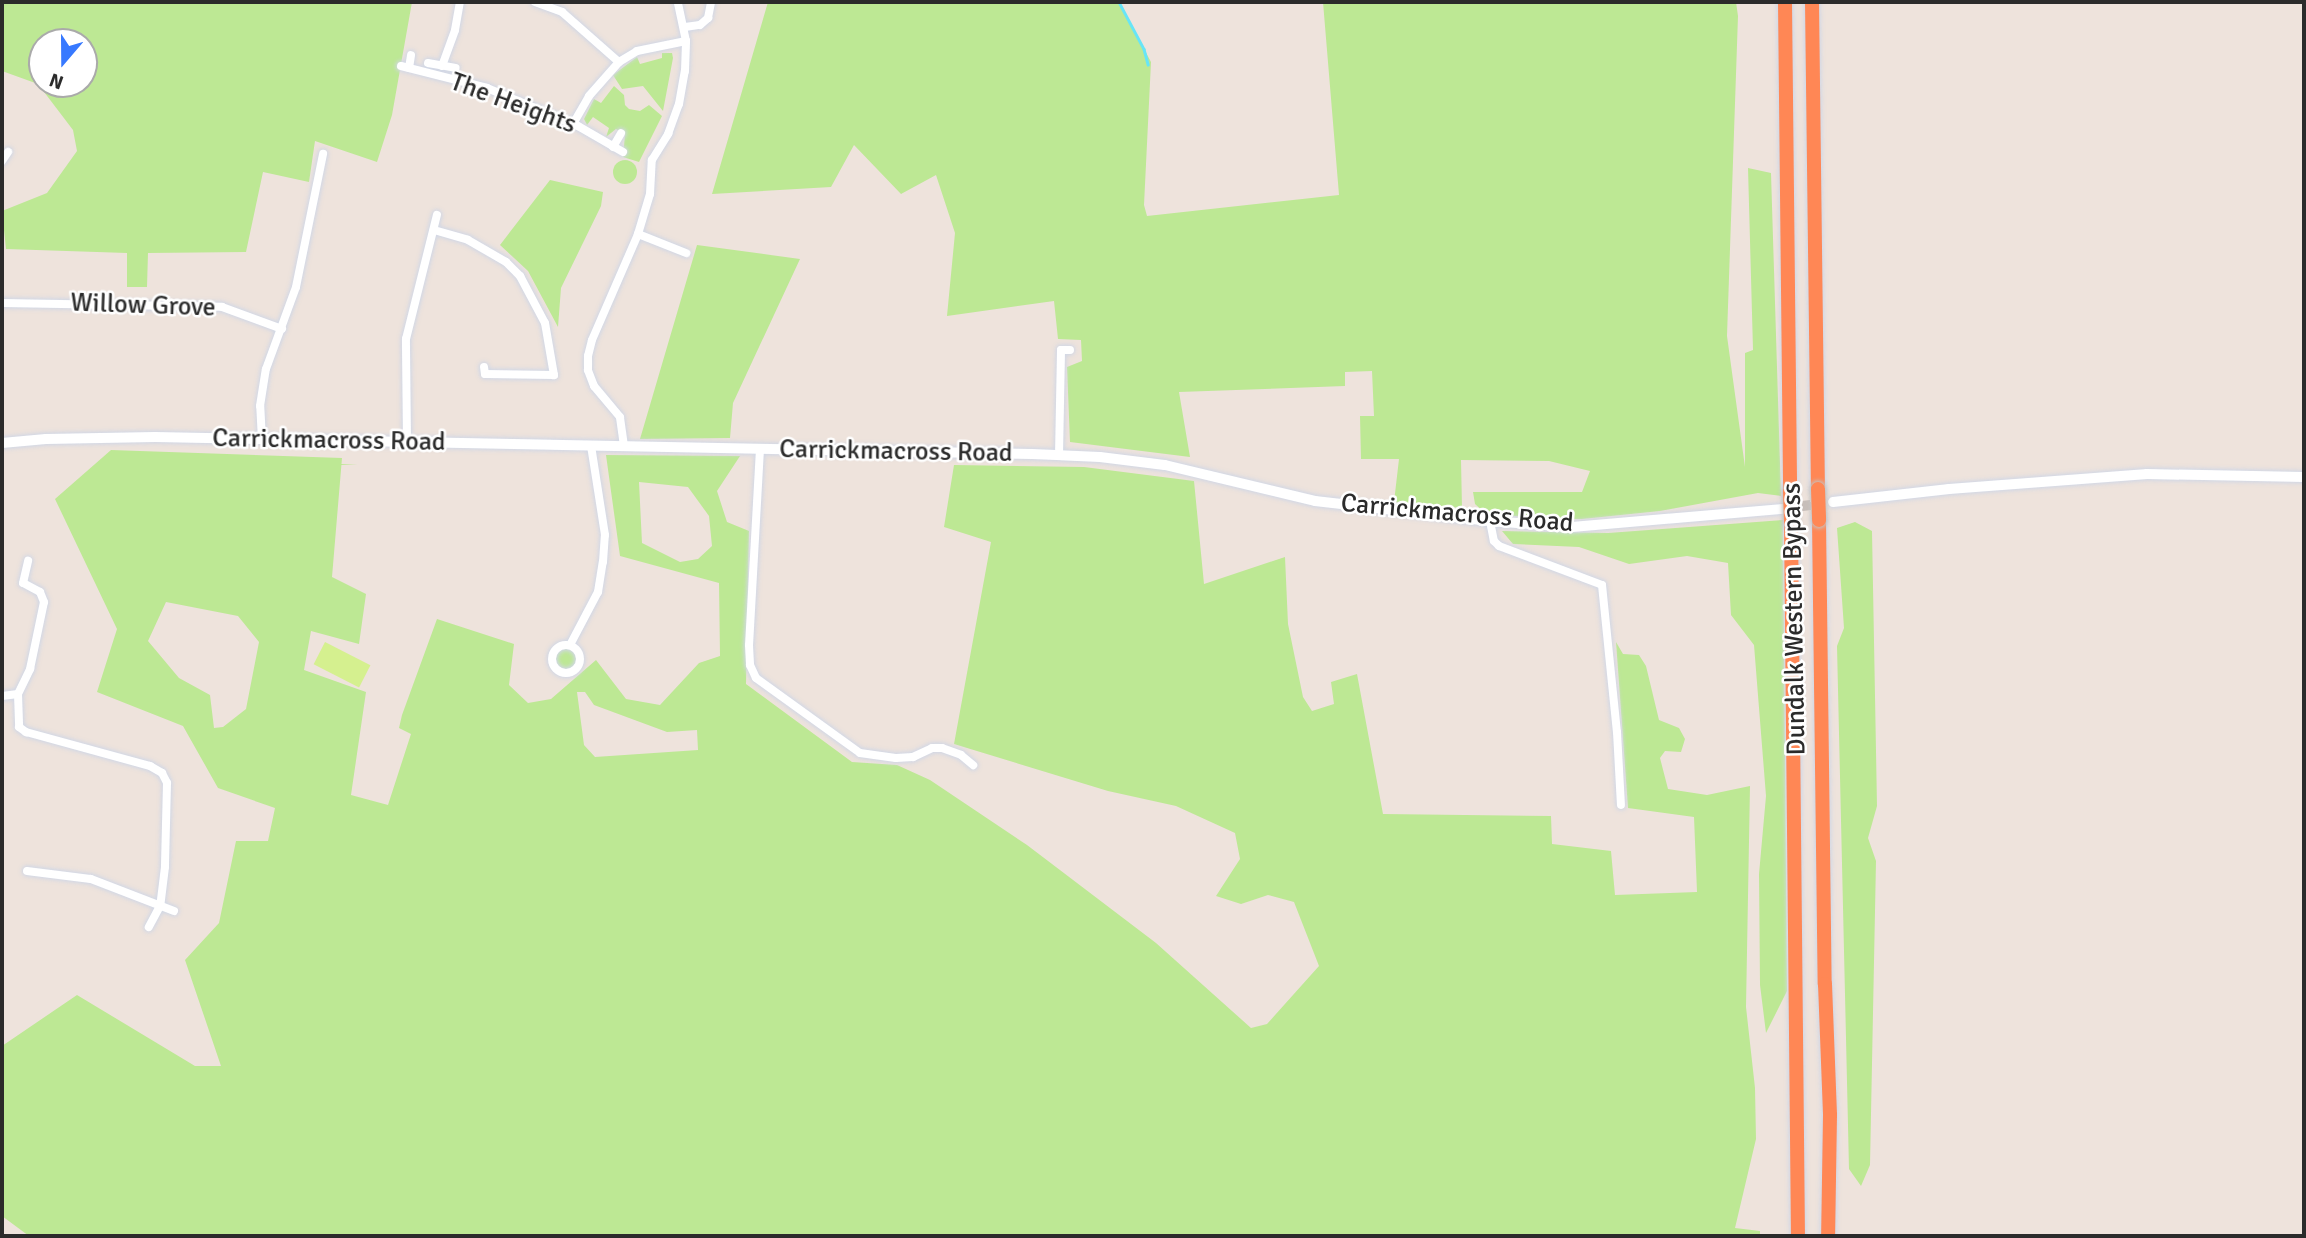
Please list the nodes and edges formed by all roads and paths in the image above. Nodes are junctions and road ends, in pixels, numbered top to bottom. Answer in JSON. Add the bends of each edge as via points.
{"nodes":[{"id":1,"x":460,"y":2,"type":"edge"},
{"id":2,"x":535,"y":2,"type":"edge"},
{"id":3,"x":678,"y":2,"type":"edge"},
{"id":4,"x":712,"y":2,"type":"edge"},
{"id":5,"x":1786,"y":2,"type":"edge"},
{"id":6,"x":1812,"y":2,"type":"edge"},
{"id":7,"x":685,"y":27,"type":"junction"},
{"id":8,"x":686,"y":41,"type":"junction"},
{"id":9,"x":411,"y":55,"type":"dead end"},
{"id":10,"x":618,"y":62,"type":"junction"},
{"id":11,"x":428,"y":63,"type":"dead end"},
{"id":12,"x":442,"y":66,"type":"junction"},
{"id":13,"x":456,"y":68,"type":"dead end"},
{"id":14,"x":573,"y":124,"type":"junction"},
{"id":15,"x":621,"y":133,"type":"dead end"},
{"id":16,"x":613,"y":147,"type":"junction"},
{"id":17,"x":8,"y":152,"type":"dead end"},
{"id":18,"x":623,"y":152,"type":"dead end"},
{"id":19,"x":323,"y":154,"type":"dead end"},
{"id":20,"x":2,"y":161,"type":"edge"},
{"id":21,"x":438,"y":215,"type":"dead end"},
{"id":22,"x":434,"y":230,"type":"junction"},
{"id":23,"x":638,"y":234,"type":"junction"},
{"id":24,"x":686,"y":253,"type":"dead end"},
{"id":25,"x":2,"y":303,"type":"edge"},
{"id":26,"x":282,"y":329,"type":"junction"},
{"id":27,"x":1070,"y":350,"type":"dead end"},
{"id":28,"x":484,"y":367,"type":"dead end"},
{"id":29,"x":262,"y":440,"type":"junction"},
{"id":30,"x":2,"y":443,"type":"edge"},
{"id":31,"x":407,"y":443,"type":"junction"},
{"id":32,"x":591,"y":446,"type":"junction"},
{"id":33,"x":624,"y":446,"type":"junction"},
{"id":34,"x":761,"y":449,"type":"junction"},
{"id":35,"x":1059,"y":455,"type":"junction"},
{"id":36,"x":2304,"y":477,"type":"edge"},
{"id":37,"x":1833,"y":502,"type":"tunnel mouth"},
{"id":38,"x":1783,"y":509,"type":"tunnel mouth"},
{"id":39,"x":1490,"y":521,"type":"junction"},
{"id":40,"x":28,"y":561,"type":"dead end"},
{"id":41,"x":570,"y":645,"type":"dead end"},
{"id":42,"x":18,"y":694,"type":"junction"},
{"id":43,"x":2,"y":696,"type":"edge"},
{"id":44,"x":973,"y":765,"type":"dead end"},
{"id":45,"x":1621,"y":805,"type":"dead end"},
{"id":46,"x":27,"y":871,"type":"dead end"},
{"id":47,"x":160,"y":906,"type":"junction"},
{"id":48,"x":174,"y":911,"type":"dead end"},
{"id":49,"x":149,"y":927,"type":"dead end"},
{"id":50,"x":1798,"y":1236,"type":"edge"},
{"id":51,"x":1828,"y":1236,"type":"edge"}],
"edges":[{"from":1,"to":12,"type":"street"},
{"from":2,"to":10,"type":"street","via":[[562,12]]},
{"from":3,"to":7,"type":"street"},
{"from":4,"to":7,"type":"street","via":[[708,18],[700,25]]},
{"from":5,"to":50,"type":"highway","name":"Dundalk Western Bypass","bridge":true},
{"from":6,"to":51,"type":"highway","name":"Dundalk Western Bypass","bridge":true,"via":[[1830,1115]]},
{"from":7,"to":8,"type":"street"},
{"from":8,"to":10,"type":"street","via":[[636,51]]},
{"from":8,"to":23,"type":"street","via":[[679,104],[652,160],[650,194]]},
{"from":9,"to":14,"type":"street","name":"The Heights","via":[[405,67],[487,88]]},
{"from":10,"to":14,"type":"street"},
{"from":11,"to":12,"type":"street"},
{"from":12,"to":13,"type":"street"},
{"from":14,"to":16,"type":"street","name":"The Heights"},
{"from":15,"to":16,"type":"street"},
{"from":16,"to":18,"type":"street","name":"The Heights"},
{"from":17,"to":20,"type":"street"},
{"from":19,"to":26,"type":"street","via":[[296,287]]},
{"from":21,"to":22,"type":"street"},
{"from":22,"to":28,"type":"street","via":[[468,240],[506,262],[520,276],[545,323],[554,375],[485,374]]},
{"from":22,"to":31,"type":"street","via":[[406,339]]},
{"from":23,"to":24,"type":"street"},
{"from":23,"to":33,"type":"street","via":[[588,356],[594,386],[620,417]]},
{"from":25,"to":26,"type":"street","name":"Willow Grove","via":[[222,307]]},
{"from":26,"to":29,"type":"street","via":[[266,369],[260,406]]},
{"from":27,"to":35,"type":"street","via":[[1061,350]]},
{"from":29,"to":30,"type":"main road","name":"Carrickmacross Road","via":[[95,437]]},
{"from":29,"to":31,"type":"main road","name":"Carrickmacross Road"},
{"from":31,"to":32,"type":"main road","name":"Carrickmacross Road"},
{"from":32,"to":33,"type":"main road","name":"Carrickmacross Road"},
{"from":32,"to":41,"type":"street","via":[[605,535],[603,562],[597,592]]},
{"from":33,"to":34,"type":"main road","name":"Carrickmacross Road"},
{"from":34,"to":35,"type":"main road","name":"Carrickmacross Road"},
{"from":34,"to":44,"type":"street","via":[[749,645],[756,678],[860,753],[905,758],[942,748]]},
{"from":35,"to":39,"type":"main road","name":"Carrickmacross Road","via":[[1165,465],[1315,501]]},
{"from":36,"to":37,"type":"main road","via":[[2147,474]]},
{"from":38,"to":39,"type":"main road","name":"Carrickmacross Road","via":[[1572,527]]},
{"from":39,"to":45,"type":"street","via":[[1499,546],[1602,584]]},
{"from":40,"to":42,"type":"street","via":[[23,583],[40,592],[44,601],[30,669]]},
{"from":42,"to":43,"type":"street"},
{"from":42,"to":47,"type":"street","via":[[19,727],[26,732],[162,773],[167,783]]},
{"from":46,"to":47,"type":"street","via":[[91,879]]},
{"from":47,"to":48,"type":"street"},
{"from":47,"to":49,"type":"street"}]}
